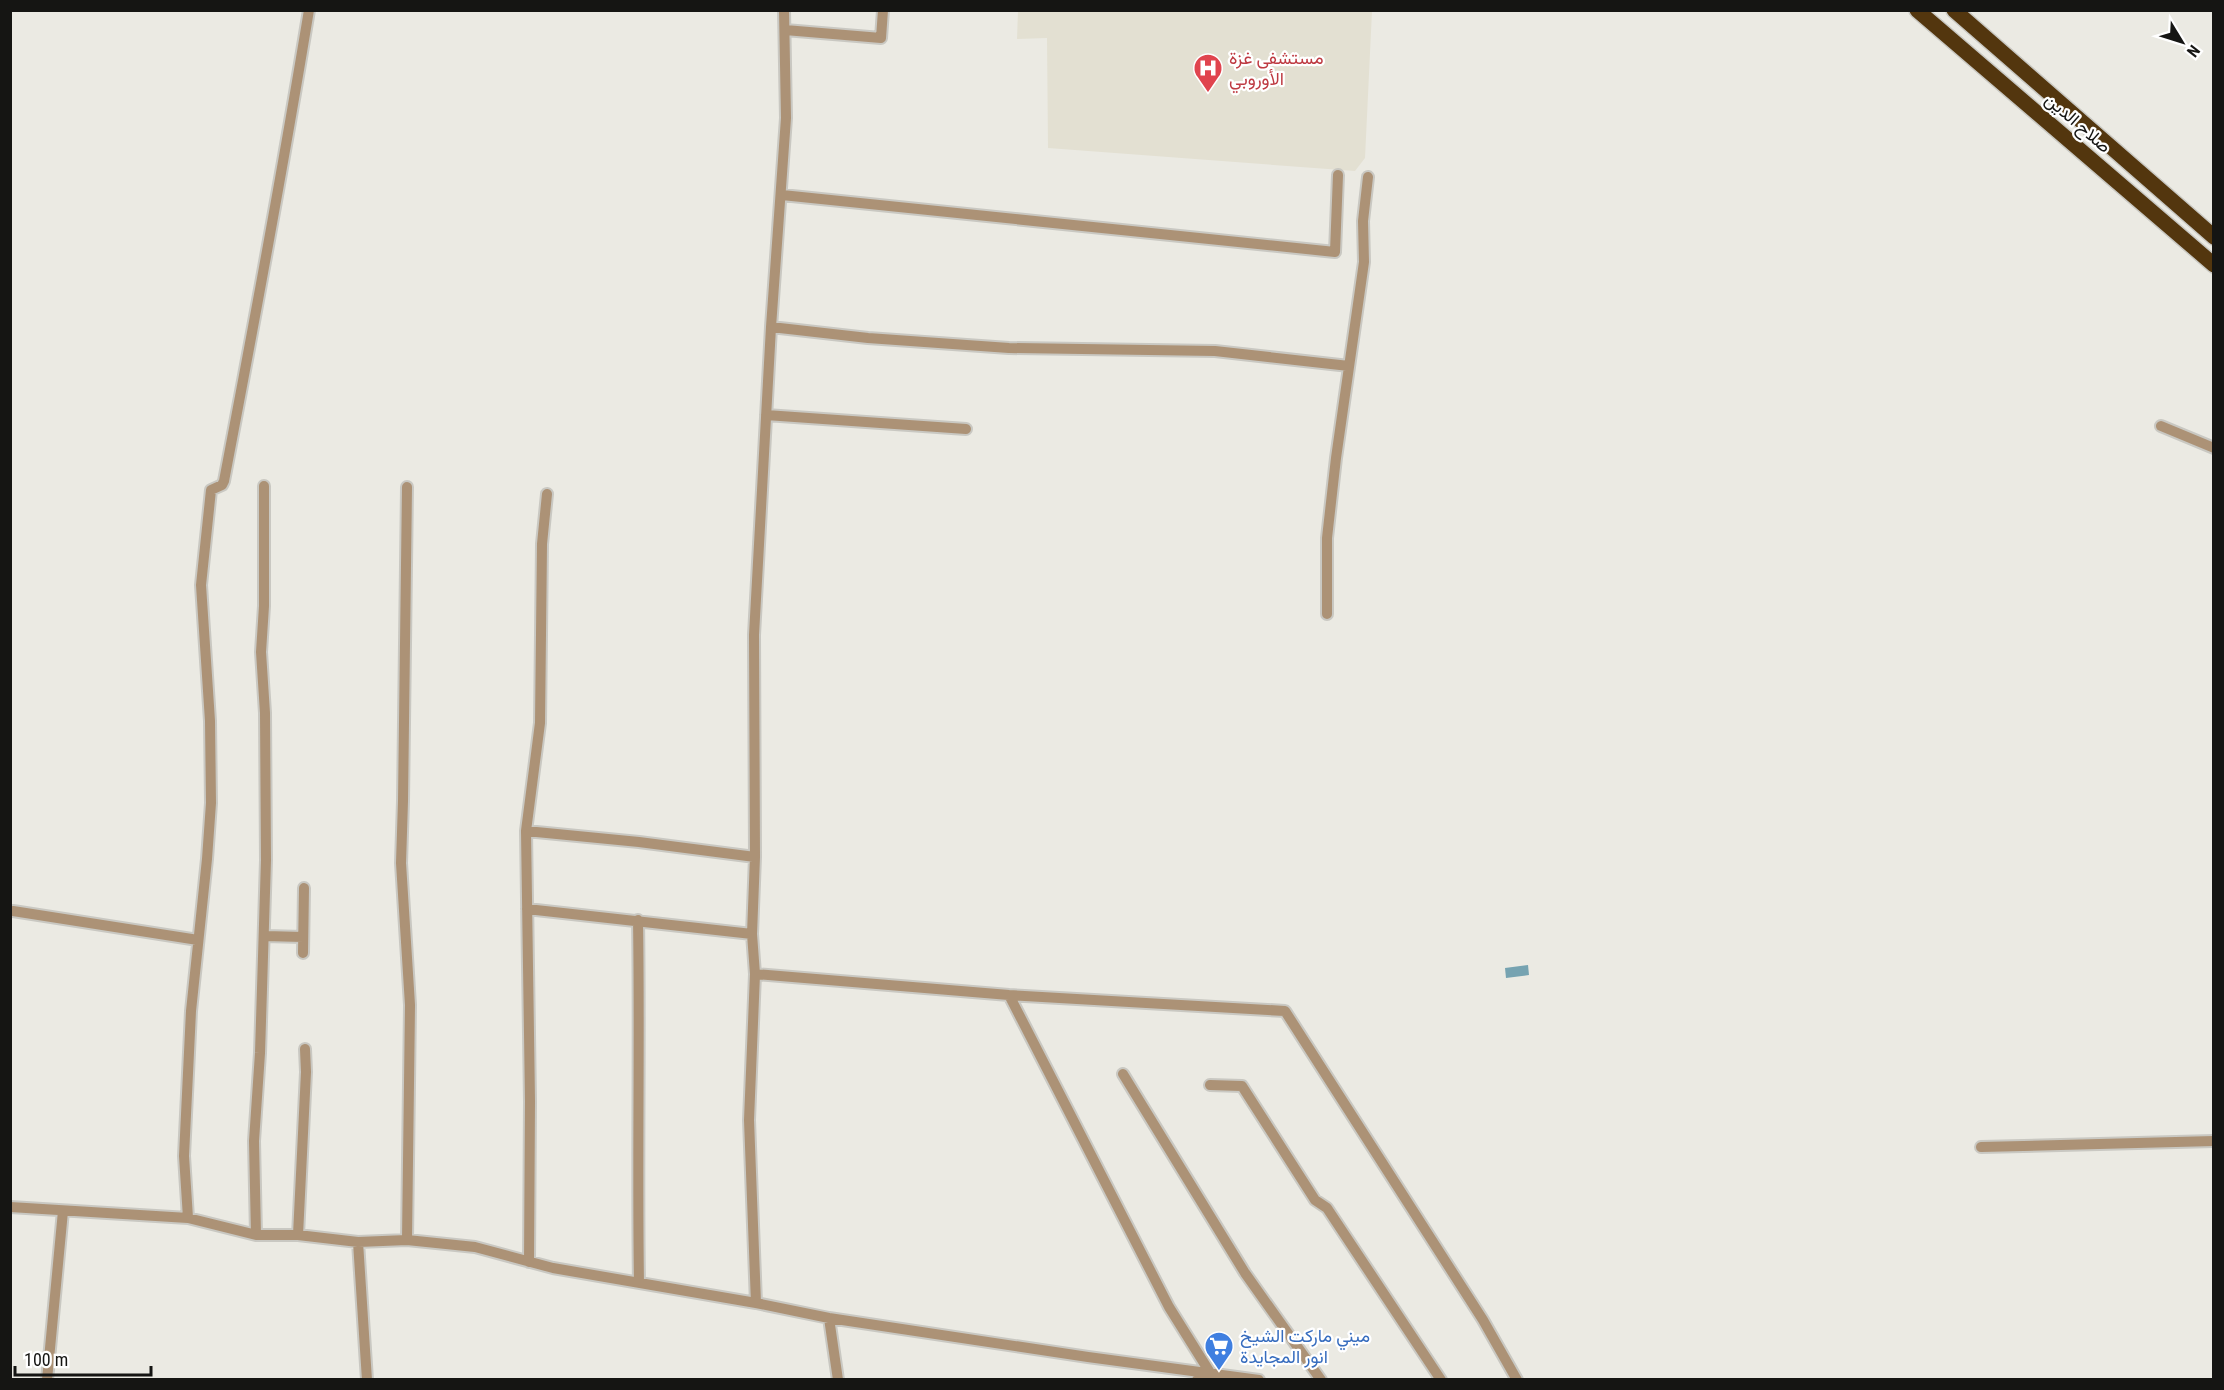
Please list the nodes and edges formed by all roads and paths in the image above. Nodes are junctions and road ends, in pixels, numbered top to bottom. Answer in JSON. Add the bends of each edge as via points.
{"nodes":[{"id":1,"x":309,"y":10,"type":"edge"},
{"id":2,"x":784,"y":10,"type":"edge"},
{"id":3,"x":883,"y":10,"type":"edge"},
{"id":4,"x":1917,"y":10,"type":"edge"},
{"id":5,"x":1954,"y":10,"type":"edge"},
{"id":6,"x":785,"y":30,"type":"junction"},
{"id":7,"x":1338,"y":175,"type":"dead end"},
{"id":8,"x":1368,"y":177,"type":"dead end"},
{"id":9,"x":782,"y":195,"type":"junction"},
{"id":10,"x":2214,"y":237,"type":"edge"},
{"id":11,"x":2214,"y":265,"type":"edge"},
{"id":12,"x":771,"y":327,"type":"junction"},
{"id":13,"x":1350,"y":366,"type":"junction"},
{"id":14,"x":766,"y":415,"type":"junction"},
{"id":15,"x":2161,"y":426,"type":"dead end"},
{"id":16,"x":966,"y":429,"type":"dead end"},
{"id":17,"x":2214,"y":448,"type":"edge"},
{"id":18,"x":264,"y":486,"type":"dead end"},
{"id":19,"x":407,"y":487,"type":"dead end"},
{"id":20,"x":547,"y":494,"type":"dead end"},
{"id":21,"x":1327,"y":614,"type":"dead end"},
{"id":22,"x":526,"y":831,"type":"junction"},
{"id":23,"x":755,"y":857,"type":"junction"},
{"id":24,"x":304,"y":888,"type":"dead end"},
{"id":25,"x":527,"y":909,"type":"junction"},
{"id":26,"x":13,"y":911,"type":"dead end"},
{"id":27,"x":638,"y":920,"type":"junction"},
{"id":28,"x":752,"y":934,"type":"junction"},
{"id":29,"x":265,"y":936,"type":"junction"},
{"id":30,"x":303,"y":937,"type":"junction"},
{"id":31,"x":198,"y":940,"type":"junction"},
{"id":32,"x":303,"y":953,"type":"dead end"},
{"id":33,"x":755,"y":974,"type":"junction"},
{"id":34,"x":1009,"y":995,"type":"junction"},
{"id":35,"x":305,"y":1049,"type":"dead end"},
{"id":36,"x":1123,"y":1074,"type":"dead end"},
{"id":37,"x":1210,"y":1084,"type":"dead end"},
{"id":38,"x":2214,"y":1141,"type":"edge"},
{"id":39,"x":1981,"y":1147,"type":"dead end"},
{"id":40,"x":10,"y":1207,"type":"edge"},
{"id":41,"x":63,"y":1211,"type":"junction"},
{"id":42,"x":188,"y":1218,"type":"junction"},
{"id":43,"x":256,"y":1235,"type":"junction"},
{"id":44,"x":298,"y":1235,"type":"junction"},
{"id":45,"x":407,"y":1240,"type":"junction"},
{"id":46,"x":358,"y":1242,"type":"junction"},
{"id":47,"x":529,"y":1262,"type":"junction"},
{"id":48,"x":639,"y":1283,"type":"junction"},
{"id":49,"x":756,"y":1303,"type":"junction"},
{"id":50,"x":829,"y":1318,"type":"junction"},
{"id":51,"x":1209,"y":1371,"type":"junction"},
{"id":52,"x":47,"y":1380,"type":"edge"},
{"id":53,"x":367,"y":1380,"type":"edge"},
{"id":54,"x":838,"y":1380,"type":"edge"},
{"id":55,"x":1197,"y":1380,"type":"edge"},
{"id":56,"x":1259,"y":1380,"type":"edge"},
{"id":57,"x":1321,"y":1380,"type":"edge"},
{"id":58,"x":1441,"y":1380,"type":"edge"},
{"id":59,"x":1517,"y":1380,"type":"edge"}],
"edges":[{"from":1,"to":31,"type":"street","via":[[263,283],[224,481],[211,490],[201,585],[211,803]]},
{"from":2,"to":6,"type":"street"},
{"from":3,"to":6,"type":"street","via":[[881,38]]},
{"from":4,"to":11,"type":"highway","name":"صلاح الدين"},
{"from":5,"to":10,"type":"highway","name":"صلاح الدين"},
{"from":6,"to":9,"type":"street"},
{"from":7,"to":9,"type":"street","via":[[1335,252]]},
{"from":8,"to":13,"type":"street","via":[[1364,262]]},
{"from":9,"to":12,"type":"street"},
{"from":12,"to":13,"type":"street","via":[[1009,348],[1215,351]]},
{"from":12,"to":14,"type":"street"},
{"from":13,"to":21,"type":"street","via":[[1327,538]]},
{"from":14,"to":16,"type":"street"},
{"from":14,"to":23,"type":"street","via":[[754,635]]},
{"from":15,"to":17,"type":"street"},
{"from":18,"to":29,"type":"street","via":[[261,652],[267,796]]},
{"from":19,"to":45,"type":"street","via":[[401,863],[410,1005]]},
{"from":20,"to":22,"type":"street","via":[[542,544],[540,723]]},
{"from":22,"to":23,"type":"street"},
{"from":22,"to":25,"type":"street"},
{"from":23,"to":28,"type":"street"},
{"from":24,"to":30,"type":"street"},
{"from":25,"to":27,"type":"street"},
{"from":25,"to":47,"type":"street"},
{"from":26,"to":31,"type":"street"},
{"from":27,"to":28,"type":"street"},
{"from":27,"to":48,"type":"street"},
{"from":28,"to":33,"type":"street"},
{"from":29,"to":30,"type":"street"},
{"from":29,"to":43,"type":"street","via":[[254,1141]]},
{"from":30,"to":32,"type":"street"},
{"from":31,"to":42,"type":"street","via":[[184,1156]]},
{"from":33,"to":34,"type":"street"},
{"from":33,"to":49,"type":"street","via":[[749,1120]]},
{"from":34,"to":51,"type":"street","via":[[1169,1307]]},
{"from":34,"to":59,"type":"street","via":[[1285,1011],[1483,1320]]},
{"from":35,"to":44,"type":"street"},
{"from":36,"to":57,"type":"street","via":[[1245,1273]]},
{"from":37,"to":58,"type":"street","via":[[1242,1086],[1315,1200],[1327,1208]]},
{"from":38,"to":39,"type":"street"},
{"from":40,"to":41,"type":"street"},
{"from":41,"to":42,"type":"street"},
{"from":41,"to":52,"type":"street"},
{"from":42,"to":43,"type":"street"},
{"from":43,"to":44,"type":"street"},
{"from":44,"to":46,"type":"street"},
{"from":45,"to":46,"type":"street"},
{"from":45,"to":47,"type":"street","via":[[475,1247]]},
{"from":46,"to":53,"type":"street"},
{"from":47,"to":48,"type":"street"},
{"from":48,"to":49,"type":"street"},
{"from":49,"to":50,"type":"street"},
{"from":50,"to":51,"type":"street"},
{"from":50,"to":54,"type":"street"},
{"from":51,"to":55,"type":"street"},
{"from":51,"to":56,"type":"street"}]}
